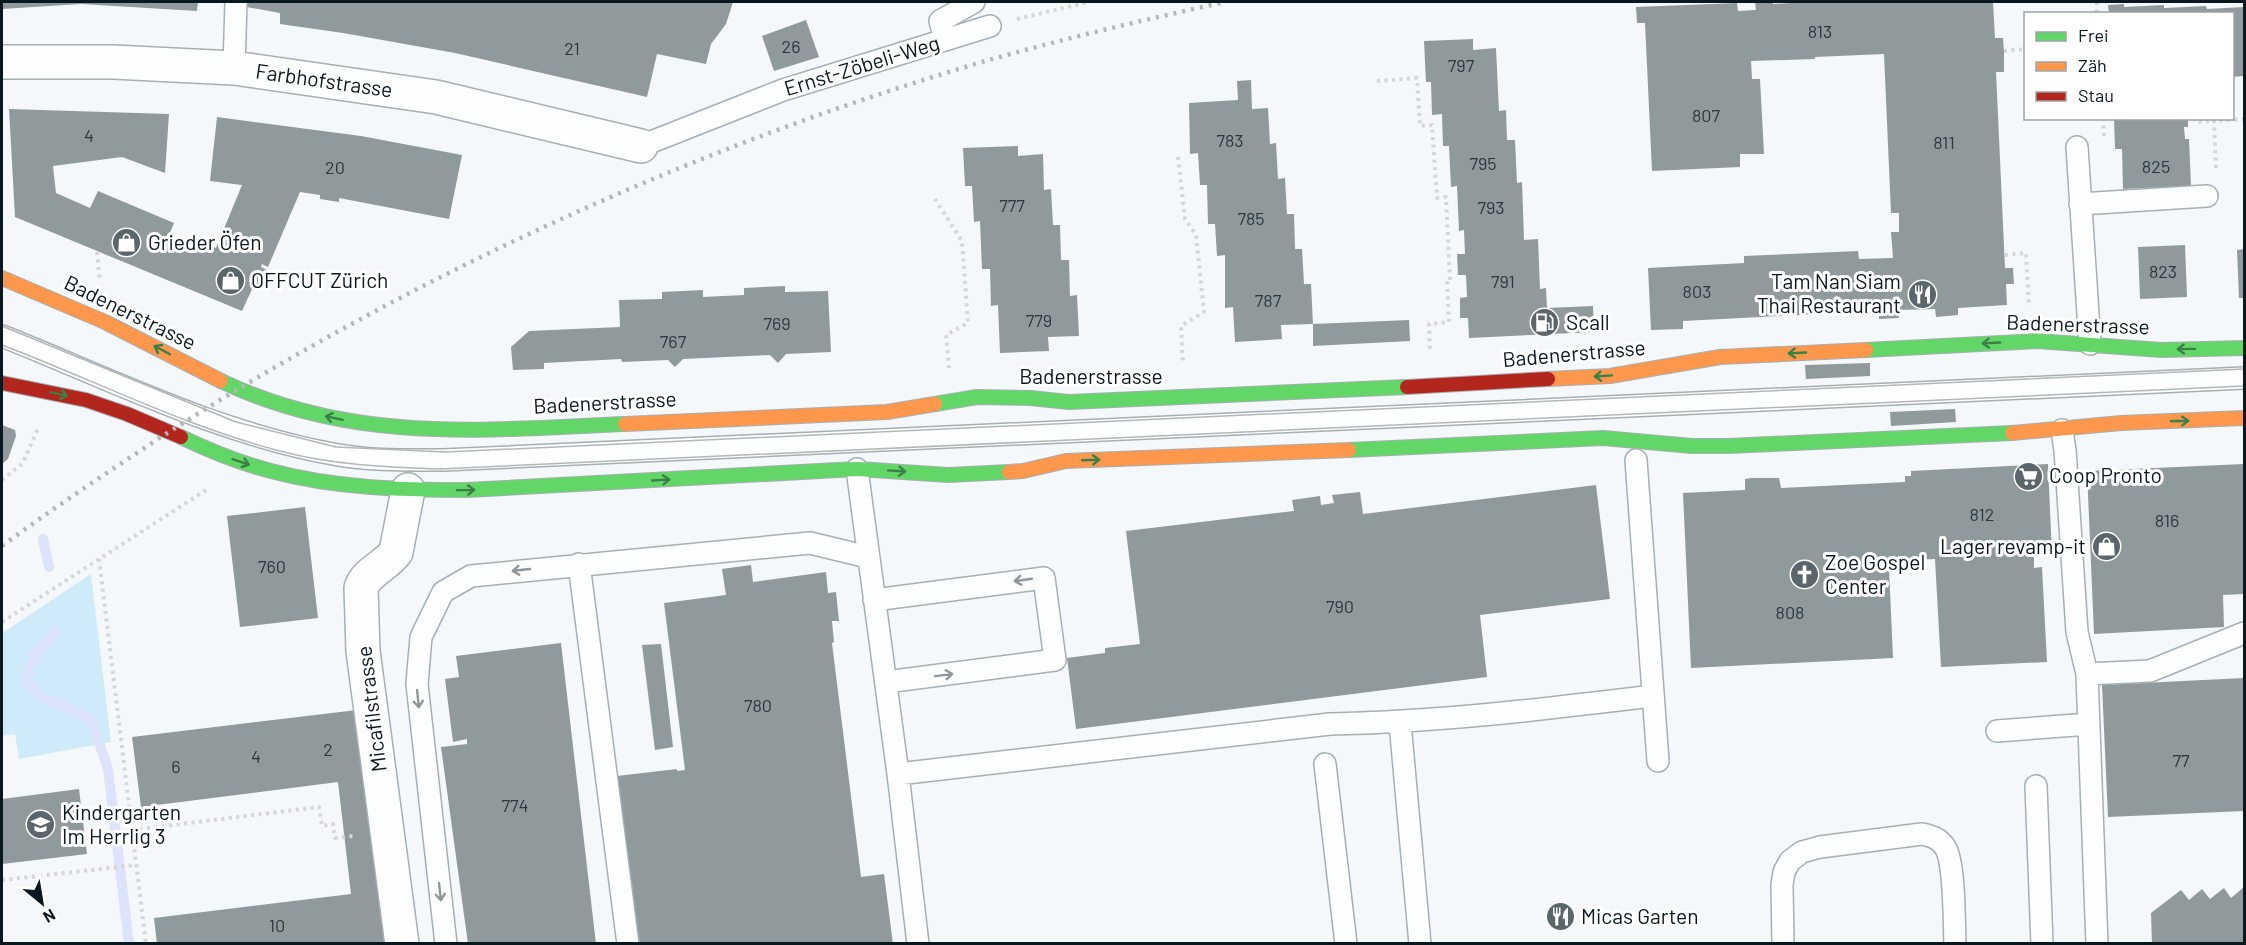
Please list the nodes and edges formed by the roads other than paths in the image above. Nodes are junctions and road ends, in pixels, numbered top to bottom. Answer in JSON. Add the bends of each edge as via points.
{"nodes":[{"id":1,"x":236,"y":2,"type":"edge"},
{"id":2,"x":974,"y":2,"type":"edge"},
{"id":3,"x":990,"y":26,"type":"road end"},
{"id":4,"x":945,"y":40,"type":"junction"},
{"id":5,"x":2,"y":62,"type":"edge"},
{"id":6,"x":234,"y":68,"type":"junction"},
{"id":7,"x":641,"y":146,"type":"joint"},
{"id":8,"x":2077,"y":147,"type":"dead end"},
{"id":9,"x":2207,"y":196,"type":"dead end"},
{"id":10,"x":2080,"y":204,"type":"junction"},
{"id":11,"x":2,"y":278,"type":"edge"},
{"id":12,"x":2,"y":336,"type":"edge"},
{"id":13,"x":2090,"y":344,"type":"junction"},
{"id":14,"x":2244,"y":348,"type":"edge"},
{"id":15,"x":2244,"y":378,"type":"edge"},
{"id":16,"x":2,"y":383,"type":"edge"},
{"id":17,"x":2244,"y":418,"type":"edge"},
{"id":18,"x":2062,"y":430,"type":"junction"},
{"id":19,"x":1636,"y":460,"type":"dead end"},
{"id":20,"x":857,"y":469,"type":"junction"},
{"id":21,"x":408,"y":490,"type":"junction"},
{"id":22,"x":868,"y":557,"type":"junction"},
{"id":23,"x":579,"y":564,"type":"junction"},
{"id":24,"x":874,"y":600,"type":"junction"},
{"id":25,"x":2244,"y":633,"type":"edge"},
{"id":26,"x":2086,"y":674,"type":"junction"},
{"id":27,"x":886,"y":682,"type":"junction"},
{"id":28,"x":1653,"y":696,"type":"junction"},
{"id":29,"x":1400,"y":723,"type":"junction"},
{"id":30,"x":2089,"y":724,"type":"junction"},
{"id":31,"x":1997,"y":731,"type":"dead end"},
{"id":32,"x":1658,"y":761,"type":"dead end"},
{"id":33,"x":1325,"y":764,"type":"dead end"},
{"id":34,"x":898,"y":774,"type":"junction"},
{"id":35,"x":2036,"y":786,"type":"dead end"},
{"id":36,"x":402,"y":944,"type":"edge"},
{"id":37,"x":446,"y":944,"type":"edge"},
{"id":38,"x":628,"y":944,"type":"edge"},
{"id":39,"x":918,"y":944,"type":"edge"},
{"id":40,"x":1346,"y":944,"type":"edge"},
{"id":41,"x":1420,"y":944,"type":"edge"},
{"id":42,"x":1783,"y":944,"type":"edge"},
{"id":43,"x":1955,"y":944,"type":"edge"},
{"id":44,"x":2042,"y":944,"type":"edge"},
{"id":45,"x":2097,"y":944,"type":"edge"}],
"edges":[{"from":1,"to":6,"type":"lane"},
{"from":2,"to":4,"type":"lane","via":[[940,21]]},
{"from":3,"to":4,"type":"lane","name":"Ernst-Zöbeli-Weg"},
{"from":4,"to":7,"type":"lane","name":"Ernst-Zöbeli-Weg","via":[[783,90]]},
{"from":5,"to":6,"type":"street","name":"Farbhofstrasse"},
{"from":6,"to":7,"type":"street","name":"Farbhofstrasse","via":[[436,97]]},
{"from":8,"to":10,"type":"lane"},
{"from":9,"to":10,"type":"lane"},
{"from":10,"to":13,"type":"lane"},
{"from":13,"to":11,"type":"street","name":"Badenerstrasse","one_way":true,"via":[[2037,341],[1720,357],[1610,376],[1379,389],[1069,402],[977,398],[887,412],[468,431],[367,424],[294,410],[214,378],[138,338]]},
{"from":12,"to":15,"type":"lane","via":[[232,429],[335,454],[442,460]]},
{"from":14,"to":13,"type":"street","name":"Badenerstrasse","one_way":true,"via":[[2161,350]]},
{"from":16,"to":21,"type":"street","one_way":true,"via":[[87,400],[248,465],[316,480]]},
{"from":18,"to":17,"type":"street","one_way":true,"via":[[2121,423]]},
{"from":20,"to":18,"type":"street","one_way":true,"via":[[984,474],[1023,471],[1066,461],[1603,438],[1728,446]]},
{"from":18,"to":26,"type":"lane","via":[[2077,632]]},
{"from":19,"to":28,"type":"lane"},
{"from":21,"to":20,"type":"street","one_way":true},
{"from":20,"to":22,"type":"lane"},
{"from":21,"to":36,"type":"street","name":"Micafilstrasse","via":[[396,552],[364,580],[361,588],[363,651]]},
{"from":22,"to":23,"type":"lane","via":[[810,543]]},
{"from":22,"to":24,"type":"lane"},
{"from":23,"to":37,"type":"lane","one_way":true,"via":[[471,576],[443,592],[421,637],[417,684]]},
{"from":23,"to":38,"type":"lane"},
{"from":24,"to":27,"type":"lane"},
{"from":27,"to":24,"type":"lane","one_way":true,"via":[[1055,660],[1044,578]]},
{"from":25,"to":26,"type":"lane","via":[[2150,671]]},
{"from":26,"to":30,"type":"lane"},
{"from":27,"to":34,"type":"lane"},
{"from":28,"to":29,"type":"lane"},
{"from":28,"to":32,"type":"lane"},
{"from":29,"to":34,"type":"lane","via":[[1330,724]]},
{"from":29,"to":41,"type":"lane"},
{"from":30,"to":31,"type":"lane"},
{"from":30,"to":45,"type":"lane"},
{"from":33,"to":40,"type":"lane"},
{"from":34,"to":39,"type":"lane"},
{"from":35,"to":44,"type":"lane"},
{"from":42,"to":43,"type":"lane","via":[[1782,885],[1790,861],[1802,852],[1820,847],[1922,834],[1936,837],[1946,848]]}]}
